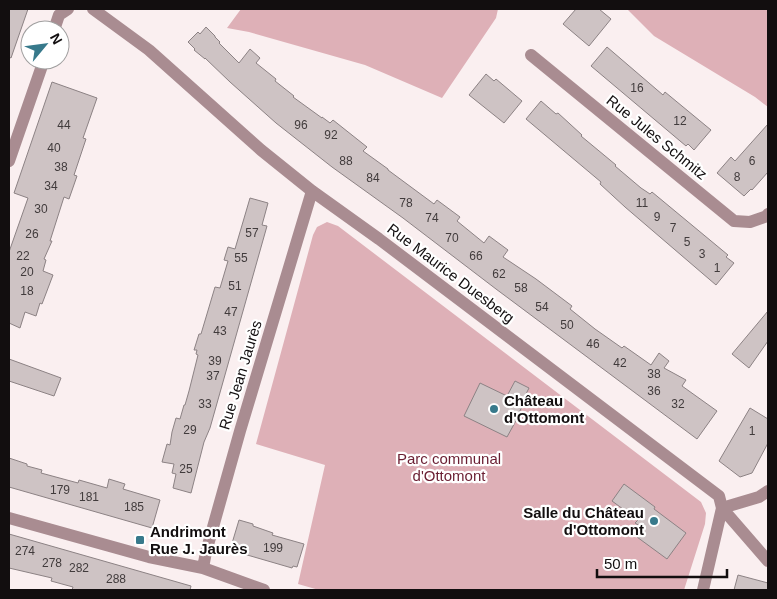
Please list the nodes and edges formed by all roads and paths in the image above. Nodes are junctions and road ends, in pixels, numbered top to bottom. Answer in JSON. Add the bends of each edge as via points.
{"nodes":[{"id":1,"x":68,"y":9,"type":"edge"},
{"id":2,"x":93,"y":9,"type":"edge"},
{"id":3,"x":57,"y":20,"type":"edge"},
{"id":4,"x":531,"y":55,"type":"dead end"},
{"id":5,"x":41,"y":70,"type":"edge"},
{"id":6,"x":9,"y":161,"type":"edge"},
{"id":7,"x":312,"y":191,"type":"junction"},
{"id":8,"x":768,"y":214,"type":"edge"},
{"id":9,"x":768,"y":492,"type":"edge"},
{"id":10,"x":722,"y":508,"type":"junction"},
{"id":11,"x":9,"y":518,"type":"edge"},
{"id":12,"x":768,"y":561,"type":"edge"},
{"id":13,"x":202,"y":568,"type":"junction"},
{"id":14,"x":264,"y":590,"type":"edge"},
{"id":15,"x":702,"y":590,"type":"edge"}],
"edges":[{"from":1,"to":3,"type":"street"},
{"from":2,"to":7,"type":"street","name":"Rue Maurice Duesberg","via":[[149,50],[260,150]]},
{"from":4,"to":8,"type":"street","name":"Rue Jules Schmitz","via":[[734,221],[750,222]]},
{"from":5,"to":6,"type":"street"},
{"from":7,"to":10,"type":"street","name":"Rue Maurice Duesberg","via":[[719,496]]},
{"from":7,"to":13,"type":"street","name":"Rue Jean Jaurès"},
{"from":9,"to":10,"type":"street"},
{"from":10,"to":12,"type":"street","name":"Rue Maurice Duesberg"},
{"from":10,"to":15,"type":"street"},
{"from":11,"to":13,"type":"street","via":[[149,557]]},
{"from":13,"to":14,"type":"street"}]}
